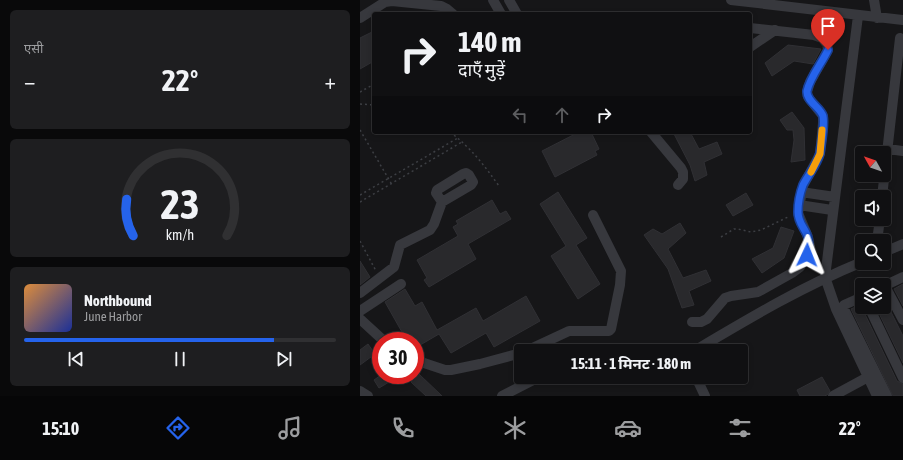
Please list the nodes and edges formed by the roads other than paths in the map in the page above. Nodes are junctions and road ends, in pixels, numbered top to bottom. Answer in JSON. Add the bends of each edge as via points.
{"nodes":[{"id":1,"x":493,"y":0,"type":"edge"},
{"id":2,"x":509,"y":0,"type":"edge"},
{"id":3,"x":731,"y":0,"type":"edge"},
{"id":4,"x":874,"y":0,"type":"edge"},
{"id":5,"x":451,"y":12,"type":"edge"},
{"id":6,"x":500,"y":12,"type":"edge"},
{"id":7,"x":516,"y":12,"type":"edge"},
{"id":8,"x":858,"y":16,"type":"junction"},
{"id":9,"x":360,"y":18,"type":"edge"},
{"id":10,"x":876,"y":18,"type":"junction"},
{"id":11,"x":903,"y":20,"type":"edge"},
{"id":12,"x":752,"y":28,"type":"edge"},
{"id":13,"x":775,"y":30,"type":"junction"},
{"id":14,"x":900,"y":38,"type":"dead end"},
{"id":15,"x":752,"y":46,"type":"edge"},
{"id":16,"x":653,"y":134,"type":"edge"},
{"id":17,"x":888,"y":146,"type":"edge"},
{"id":18,"x":891,"y":149,"type":"edge"},
{"id":19,"x":903,"y":150,"type":"edge"},
{"id":20,"x":678,"y":185,"type":"dead end"},
{"id":21,"x":801,"y":192,"type":"junction"},
{"id":22,"x":835,"y":197,"type":"junction"},
{"id":23,"x":442,"y":202,"type":"dead end"},
{"id":24,"x":798,"y":209,"type":"junction"},
{"id":25,"x":832,"y":210,"type":"junction"},
{"id":26,"x":593,"y":214,"type":"dead end"},
{"id":27,"x":903,"y":244,"type":"edge"},
{"id":28,"x":891,"y":249,"type":"edge"},
{"id":29,"x":855,"y":265,"type":"edge"},
{"id":30,"x":903,"y":277,"type":"edge"},
{"id":31,"x":825,"y":278,"type":"junction"},
{"id":32,"x":891,"y":283,"type":"edge"},
{"id":33,"x":401,"y":284,"type":"dead end"},
{"id":34,"x":360,"y":293,"type":"edge"},
{"id":35,"x":891,"y":299,"type":"edge"},
{"id":36,"x":855,"y":300,"type":"edge"},
{"id":37,"x":360,"y":311,"type":"edge"},
{"id":38,"x":872,"y":314,"type":"edge"},
{"id":39,"x":360,"y":319,"type":"edge"},
{"id":40,"x":903,"y":320,"type":"edge"},
{"id":41,"x":692,"y":322,"type":"dead end"},
{"id":42,"x":374,"y":332,"type":"edge"},
{"id":43,"x":541,"y":344,"type":"edge"},
{"id":44,"x":706,"y":344,"type":"edge"},
{"id":45,"x":514,"y":355,"type":"edge"},
{"id":46,"x":424,"y":363,"type":"edge"},
{"id":47,"x":868,"y":377,"type":"junction"},
{"id":48,"x":903,"y":378,"type":"edge"},
{"id":49,"x":525,"y":384,"type":"edge"},
{"id":50,"x":699,"y":384,"type":"edge"},
{"id":51,"x":360,"y":391,"type":"edge"},
{"id":52,"x":368,"y":396,"type":"edge"},
{"id":53,"x":502,"y":396,"type":"edge"},
{"id":54,"x":705,"y":396,"type":"edge"},
{"id":55,"x":833,"y":396,"type":"edge"},
{"id":56,"x":877,"y":396,"type":"edge"},
{"id":57,"x":887,"y":396,"type":"edge"}],
"edges":[{"from":1,"to":6,"type":"street"},
{"from":2,"to":7,"type":"street"},
{"from":3,"to":8,"type":"street"},
{"from":4,"to":10,"type":"street"},
{"from":5,"to":9,"type":"street","via":[[441,6],[385,2]]},
{"from":8,"to":10,"type":"street"},
{"from":8,"to":22,"type":"street"},
{"from":10,"to":11,"type":"street"},
{"from":12,"to":13,"type":"street"},
{"from":13,"to":15,"type":"street"},
{"from":13,"to":21,"type":"street","via":[[822,38],[828,50],[807,92],[819,110],[823,123],[820,154]]},
{"from":14,"to":17,"type":"street"},
{"from":16,"to":20,"type":"street","via":[[683,172],[683,179]]},
{"from":18,"to":19,"type":"street"},
{"from":21,"to":22,"type":"street"},
{"from":21,"to":24,"type":"street"},
{"from":22,"to":25,"type":"street"},
{"from":23,"to":34,"type":"street","via":[[430,230],[400,245],[394,267]]},
{"from":24,"to":25,"type":"street"},
{"from":24,"to":41,"type":"street","via":[[810,246],[800,267],[758,292],[726,298],[706,319]]},
{"from":25,"to":31,"type":"street"},
{"from":26,"to":43,"type":"street","via":[[621,271],[611,329],[569,331]]},
{"from":27,"to":28,"type":"street"},
{"from":29,"to":31,"type":"street"},
{"from":30,"to":32,"type":"street"},
{"from":31,"to":44,"type":"street"},
{"from":31,"to":47,"type":"street","via":[[836,309]]},
{"from":33,"to":37,"type":"street"},
{"from":35,"to":40,"type":"street"},
{"from":36,"to":57,"type":"street","via":[[843,306]]},
{"from":38,"to":48,"type":"street"},
{"from":39,"to":42,"type":"street"},
{"from":45,"to":46,"type":"street","via":[[451,370]]},
{"from":47,"to":55,"type":"street"},
{"from":47,"to":56,"type":"street"},
{"from":49,"to":53,"type":"street"},
{"from":50,"to":54,"type":"street"},
{"from":51,"to":52,"type":"street"}]}
